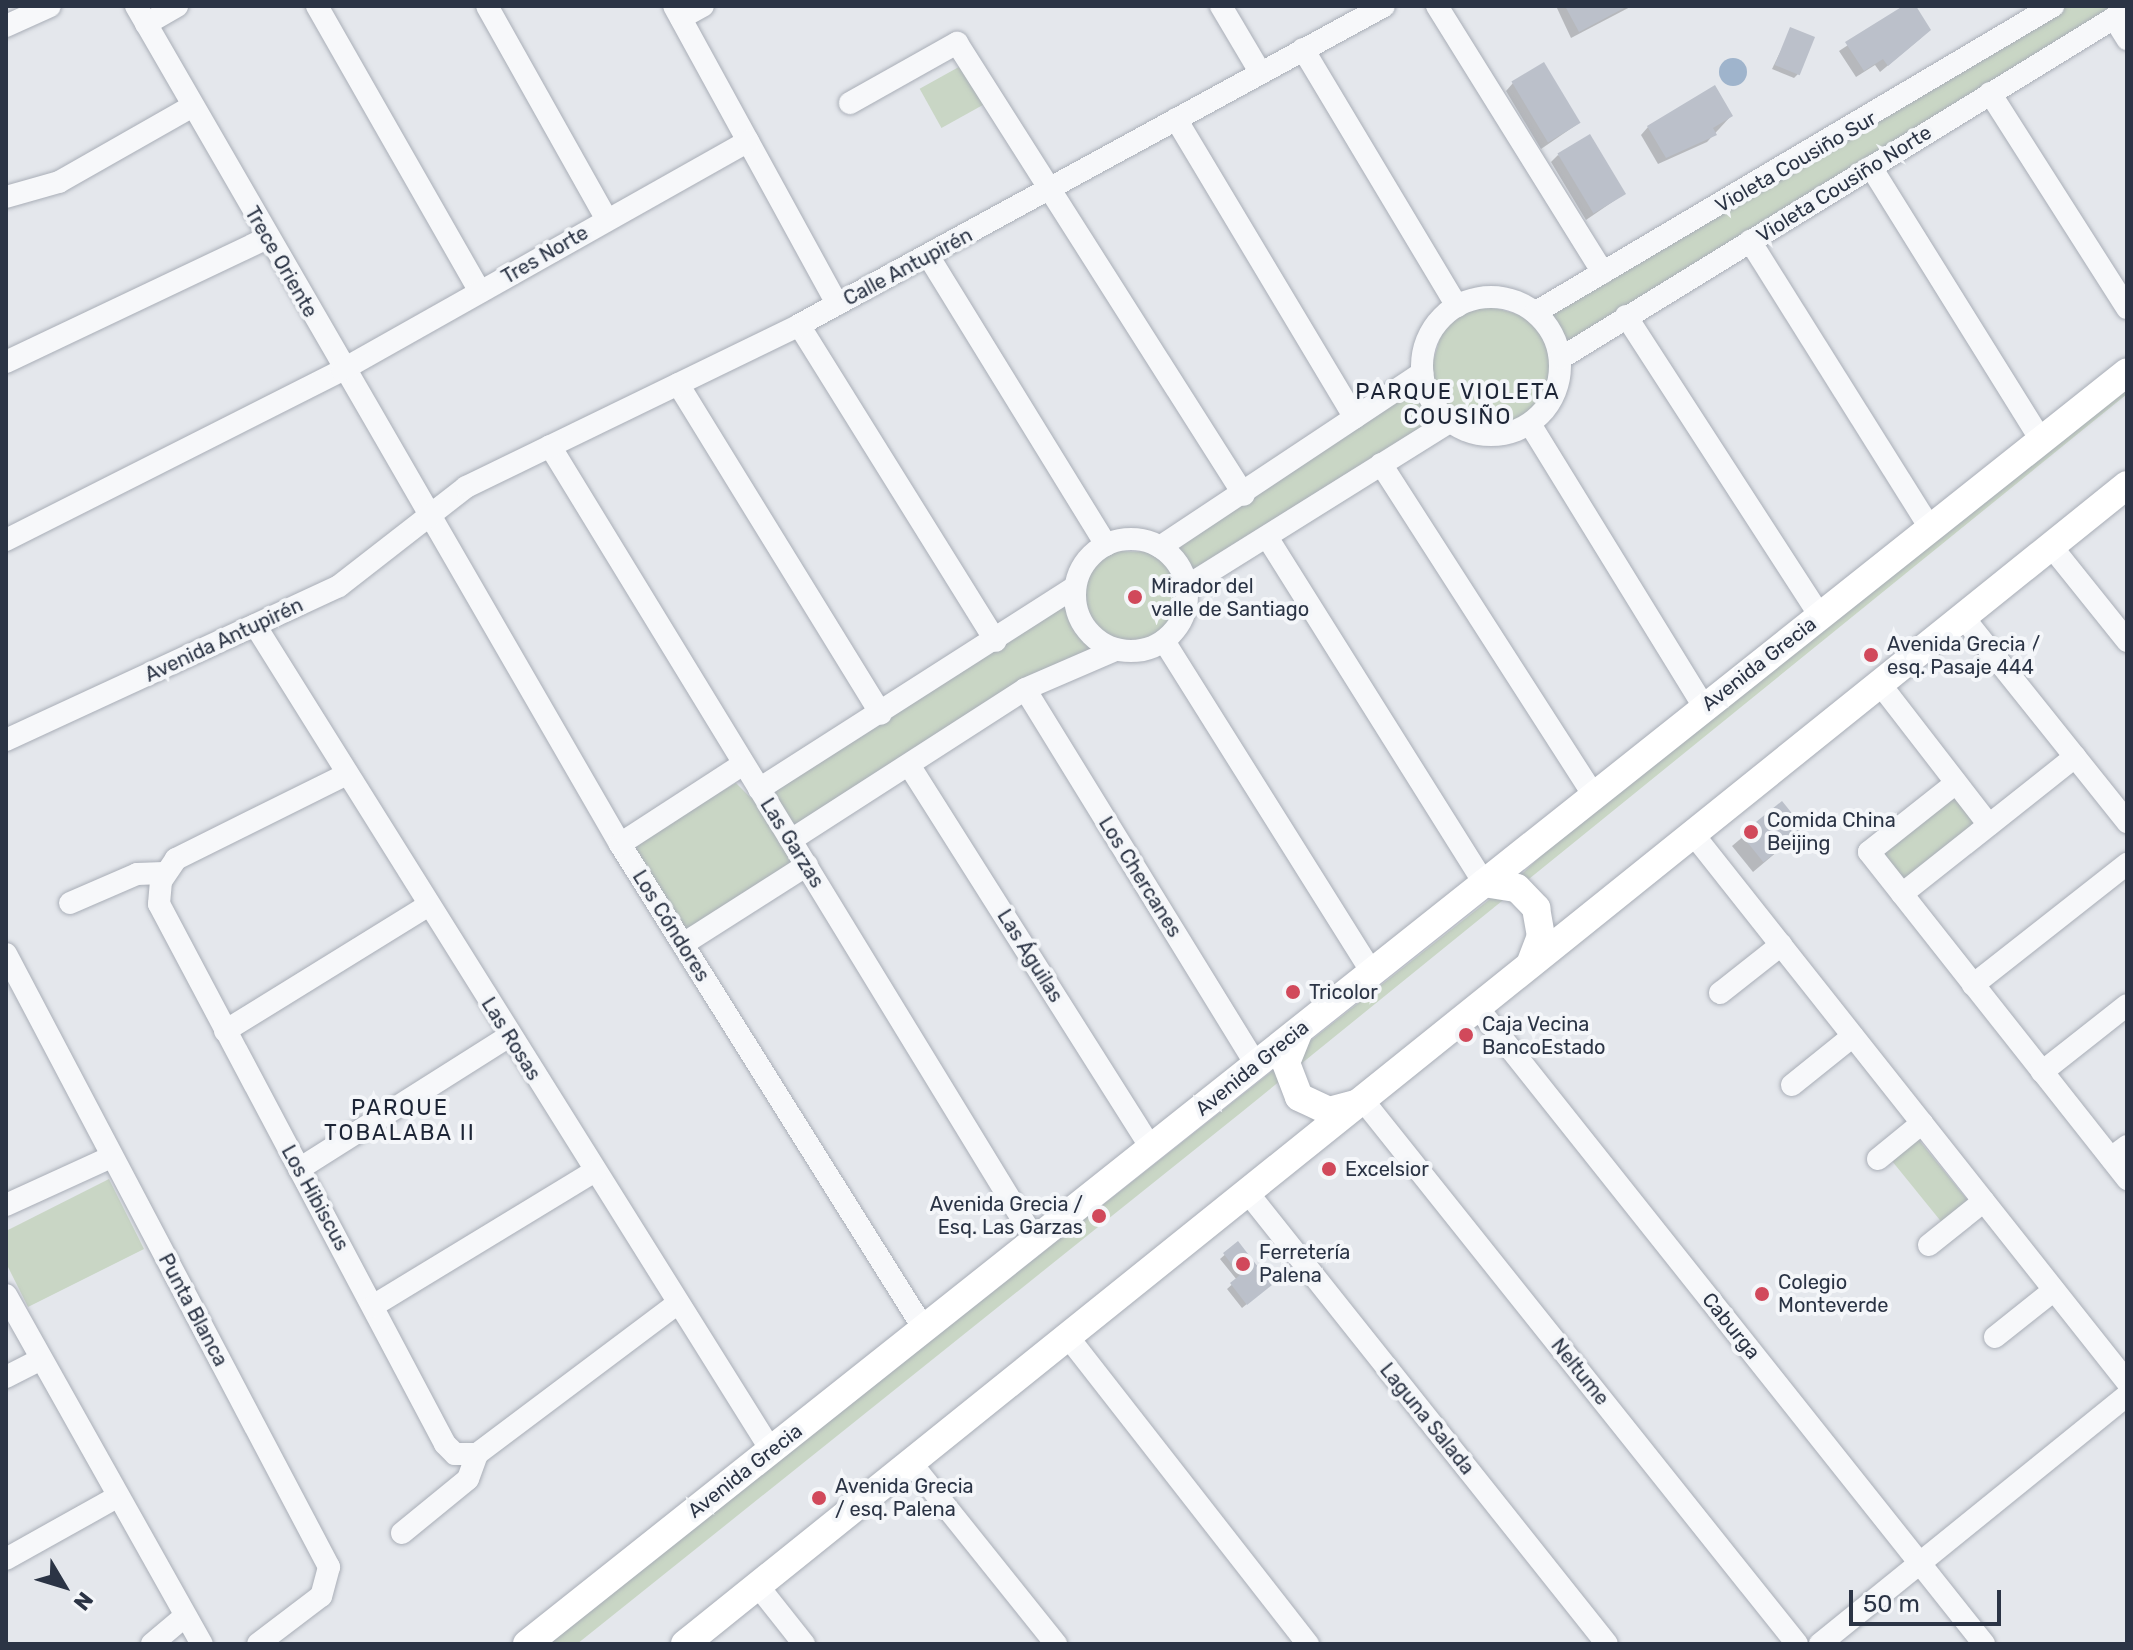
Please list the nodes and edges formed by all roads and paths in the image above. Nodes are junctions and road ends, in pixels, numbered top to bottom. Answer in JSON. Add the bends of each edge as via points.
{"nodes":[{"id":1,"x":50,"y":6,"type":"edge"},
{"id":2,"x":177,"y":6,"type":"edge"},
{"id":3,"x":317,"y":6,"type":"edge"},
{"id":4,"x":487,"y":6,"type":"edge"},
{"id":5,"x":703,"y":6,"type":"edge"},
{"id":6,"x":1221,"y":6,"type":"edge"},
{"id":7,"x":1437,"y":6,"type":"edge"},
{"id":8,"x":2053,"y":6,"type":"edge"},
{"id":9,"x":1381,"y":7,"type":"edge"},
{"id":10,"x":677,"y":12,"type":"edge"},
{"id":11,"x":2121,"y":14,"type":"edge"},
{"id":12,"x":141,"y":15,"type":"edge"},
{"id":13,"x":6,"y":26,"type":"edge"},
{"id":14,"x":2127,"y":39,"type":"edge"},
{"id":15,"x":1303,"y":49,"type":"junction"},
{"id":16,"x":1260,"y":72,"type":"junction"},
{"id":17,"x":1990,"y":93,"type":"junction"},
{"id":18,"x":850,"y":103,"type":"dead end"},
{"id":19,"x":193,"y":106,"type":"junction"},
{"id":20,"x":1176,"y":119,"type":"junction"},
{"id":21,"x":748,"y":141,"type":"junction"},
{"id":22,"x":1871,"y":167,"type":"junction"},
{"id":23,"x":1053,"y":189,"type":"junction"},
{"id":24,"x":6,"y":197,"type":"edge"},
{"id":25,"x":607,"y":220,"type":"junction"},
{"id":26,"x":267,"y":238,"type":"junction"},
{"id":27,"x":1750,"y":241,"type":"junction"},
{"id":28,"x":929,"y":257,"type":"junction"},
{"id":29,"x":1603,"y":273,"type":"junction"},
{"id":30,"x":480,"y":292,"type":"junction"},
{"id":31,"x":837,"y":304,"type":"junction"},
{"id":32,"x":1457,"y":306,"type":"junction"},
{"id":33,"x":2127,"y":308,"type":"edge"},
{"id":34,"x":1536,"y":312,"type":"junction"},
{"id":35,"x":1626,"y":316,"type":"junction"},
{"id":36,"x":799,"y":325,"type":"junction"},
{"id":37,"x":1561,"y":358,"type":"junction"},
{"id":38,"x":6,"y":362,"type":"edge"},
{"id":39,"x":342,"y":370,"type":"junction"},
{"id":40,"x":2127,"y":372,"type":"edge"},
{"id":41,"x":1422,"y":373,"type":"junction"},
{"id":42,"x":678,"y":384,"type":"junction"},
{"id":43,"x":1355,"y":418,"type":"junction"},
{"id":44,"x":1449,"y":422,"type":"junction"},
{"id":45,"x":1530,"y":424,"type":"junction"},
{"id":46,"x":2041,"y":440,"type":"junction"},
{"id":47,"x":550,"y":446,"type":"junction"},
{"id":48,"x":1381,"y":464,"type":"junction"},
{"id":49,"x":2125,"y":489,"type":"edge"},
{"id":50,"x":1244,"y":495,"type":"junction"},
{"id":51,"x":428,"y":518,"type":"junction"},
{"id":52,"x":1930,"y":528,"type":"junction"},
{"id":53,"x":1267,"y":537,"type":"junction"},
{"id":54,"x":6,"y":540,"type":"edge"},
{"id":55,"x":1106,"y":545,"type":"junction"},
{"id":56,"x":2051,"y":546,"type":"junction"},
{"id":57,"x":1160,"y":547,"type":"junction"},
{"id":58,"x":1187,"y":586,"type":"junction"},
{"id":59,"x":1075,"y":587,"type":"junction"},
{"id":60,"x":1820,"y":616,"type":"junction"},
{"id":61,"x":1963,"y":617,"type":"junction"},
{"id":62,"x":255,"y":625,"type":"junction"},
{"id":63,"x":996,"y":641,"type":"junction"},
{"id":64,"x":1164,"y":641,"type":"junction"},
{"id":65,"x":2127,"y":641,"type":"edge"},
{"id":66,"x":1115,"y":650,"type":"junction"},
{"id":67,"x":1880,"y":684,"type":"junction"},
{"id":68,"x":1025,"y":689,"type":"junction"},
{"id":69,"x":1705,"y":708,"type":"junction"},
{"id":70,"x":881,"y":714,"type":"junction"},
{"id":71,"x":6,"y":740,"type":"edge"},
{"id":72,"x":2075,"y":757,"type":"junction"},
{"id":73,"x":743,"y":764,"type":"junction"},
{"id":74,"x":909,"y":765,"type":"junction"},
{"id":75,"x":345,"y":775,"type":"junction"},
{"id":76,"x":1956,"y":783,"type":"junction"},
{"id":77,"x":759,"y":789,"type":"junction"},
{"id":78,"x":1594,"y":796,"type":"junction"},
{"id":79,"x":2127,"y":822,"type":"edge"},
{"id":80,"x":1989,"y":825,"type":"junction"},
{"id":81,"x":1693,"y":834,"type":"junction"},
{"id":82,"x":791,"y":840,"type":"junction"},
{"id":83,"x":620,"y":844,"type":"junction"},
{"id":84,"x":2127,"y":864,"type":"edge"},
{"id":85,"x":807,"y":865,"type":"junction"},
{"id":86,"x":164,"y":873,"type":"junction"},
{"id":87,"x":1484,"y":883,"type":"junction"},
{"id":88,"x":1902,"y":894,"type":"junction"},
{"id":89,"x":70,"y":903,"type":"dead end"},
{"id":90,"x":427,"y":906,"type":"junction"},
{"id":91,"x":683,"y":944,"type":"junction"},
{"id":92,"x":1781,"y":945,"type":"junction"},
{"id":93,"x":6,"y":954,"type":"edge"},
{"id":94,"x":1530,"y":965,"type":"junction"},
{"id":95,"x":1372,"y":972,"type":"junction"},
{"id":96,"x":1973,"y":985,"type":"junction"},
{"id":97,"x":1720,"y":993,"type":"dead end"},
{"id":98,"x":2127,"y":1005,"type":"edge"},
{"id":99,"x":1478,"y":1008,"type":"junction"},
{"id":100,"x":1310,"y":1021,"type":"junction"},
{"id":101,"x":225,"y":1031,"type":"junction"},
{"id":102,"x":509,"y":1036,"type":"junction"},
{"id":103,"x":1853,"y":1036,"type":"junction"},
{"id":104,"x":1256,"y":1065,"type":"junction"},
{"id":105,"x":2042,"y":1072,"type":"junction"},
{"id":106,"x":1792,"y":1085,"type":"dead end"},
{"id":107,"x":1362,"y":1099,"type":"junction"},
{"id":108,"x":1922,"y":1123,"type":"junction"},
{"id":109,"x":1151,"y":1148,"type":"junction"},
{"id":110,"x":2119,"y":1152,"type":"edge"},
{"id":111,"x":111,"y":1157,"type":"junction"},
{"id":112,"x":1878,"y":1159,"type":"dead end"},
{"id":113,"x":299,"y":1169,"type":"junction"},
{"id":114,"x":595,"y":1171,"type":"junction"},
{"id":115,"x":2127,"y":1179,"type":"edge"},
{"id":116,"x":1248,"y":1193,"type":"junction"},
{"id":117,"x":1984,"y":1201,"type":"junction"},
{"id":118,"x":6,"y":1205,"type":"edge"},
{"id":119,"x":1035,"y":1240,"type":"junction"},
{"id":120,"x":1929,"y":1245,"type":"dead end"},
{"id":121,"x":2054,"y":1290,"type":"junction"},
{"id":122,"x":6,"y":1295,"type":"edge"},
{"id":123,"x":678,"y":1303,"type":"junction"},
{"id":124,"x":373,"y":1306,"type":"junction"},
{"id":125,"x":924,"y":1329,"type":"junction"},
{"id":126,"x":1068,"y":1337,"type":"junction"},
{"id":127,"x":1995,"y":1337,"type":"dead end"},
{"id":128,"x":40,"y":1360,"type":"junction"},
{"id":129,"x":6,"y":1377,"type":"edge"},
{"id":130,"x":2127,"y":1382,"type":"edge"},
{"id":131,"x":2127,"y":1395,"type":"edge"},
{"id":132,"x":771,"y":1450,"type":"junction"},
{"id":133,"x":477,"y":1454,"type":"junction"},
{"id":134,"x":911,"y":1463,"type":"junction"},
{"id":135,"x":115,"y":1498,"type":"junction"},
{"id":136,"x":402,"y":1533,"type":"dead end"},
{"id":137,"x":6,"y":1559,"type":"edge"},
{"id":138,"x":1920,"y":1563,"type":"junction"},
{"id":139,"x":758,"y":1586,"type":"junction"},
{"id":140,"x":184,"y":1617,"type":"junction"},
{"id":141,"x":152,"y":1644,"type":"edge"},
{"id":142,"x":202,"y":1644,"type":"edge"},
{"id":143,"x":258,"y":1644,"type":"edge"},
{"id":144,"x":527,"y":1644,"type":"edge"},
{"id":145,"x":685,"y":1644,"type":"edge"},
{"id":146,"x":804,"y":1644,"type":"edge"},
{"id":147,"x":1056,"y":1644,"type":"edge"},
{"id":148,"x":1308,"y":1644,"type":"edge"},
{"id":149,"x":1607,"y":1644,"type":"edge"},
{"id":150,"x":1797,"y":1644,"type":"edge"},
{"id":151,"x":1820,"y":1644,"type":"edge"},
{"id":152,"x":1984,"y":1644,"type":"edge"}],
"edges":[{"from":1,"to":13,"type":"street"},
{"from":2,"to":12,"type":"street"},
{"from":3,"to":30,"type":"street"},
{"from":4,"to":25,"type":"street"},
{"from":5,"to":10,"type":"street"},
{"from":6,"to":16,"type":"street"},
{"from":7,"to":29,"type":"street"},
{"from":8,"to":29,"type":"street","name":"Violeta Cousiño Sur"},
{"from":9,"to":15,"type":"street","name":"Calle Antupirén"},
{"from":10,"to":21,"type":"street"},
{"from":11,"to":14,"type":"street"},
{"from":11,"to":17,"type":"street","name":"Violeta Cousiño Norte"},
{"from":12,"to":19,"type":"street","name":"Trece Oriente"},
{"from":15,"to":16,"type":"street","name":"Calle Antupirén"},
{"from":15,"to":32,"type":"street"},
{"from":16,"to":20,"type":"street","name":"Calle Antupirén"},
{"from":17,"to":22,"type":"street","name":"Violeta Cousiño Norte"},
{"from":17,"to":33,"type":"street"},
{"from":18,"to":23,"type":"street","via":[[957,43]]},
{"from":19,"to":24,"type":"street","via":[[59,182]]},
{"from":19,"to":26,"type":"street","name":"Trece Oriente"},
{"from":20,"to":23,"type":"street","name":"Calle Antupirén"},
{"from":20,"to":43,"type":"street"},
{"from":21,"to":25,"type":"street","name":"Tres Norte"},
{"from":21,"to":31,"type":"street"},
{"from":22,"to":27,"type":"street","name":"Violeta Cousiño Norte"},
{"from":22,"to":46,"type":"street"},
{"from":23,"to":28,"type":"street","name":"Calle Antupirén"},
{"from":23,"to":50,"type":"street"},
{"from":25,"to":30,"type":"street","name":"Tres Norte"},
{"from":26,"to":38,"type":"street"},
{"from":26,"to":39,"type":"street","name":"Trece Oriente"},
{"from":27,"to":35,"type":"street","name":"Violeta Cousiño Norte"},
{"from":27,"to":52,"type":"street"},
{"from":28,"to":31,"type":"street","name":"Calle Antupirén"},
{"from":28,"to":55,"type":"street"},
{"from":29,"to":34,"type":"street","name":"Violeta Cousiño Sur"},
{"from":30,"to":39,"type":"street","name":"Tres Norte"},
{"from":31,"to":36,"type":"street","name":"Calle Antupirén"},
{"from":32,"to":34,"type":"street","via":[[1483,297]]},
{"from":32,"to":41,"type":"street","via":[[1425,347]]},
{"from":34,"to":37,"type":"street"},
{"from":35,"to":37,"type":"street","name":"Violeta Cousiño Norte"},
{"from":35,"to":60,"type":"street"},
{"from":36,"to":42,"type":"street","name":"Calle Antupirén"},
{"from":36,"to":63,"type":"street"},
{"from":37,"to":45,"type":"street","via":[[1555,396]]},
{"from":39,"to":51,"type":"street","name":"Trece Oriente"},
{"from":39,"to":54,"type":"street","name":"Tres Norte"},
{"from":40,"to":46,"type":"main road","name":"Avenida Grecia"},
{"from":41,"to":43,"type":"street"},
{"from":41,"to":44,"type":"street","via":[[1431,400]]},
{"from":42,"to":47,"type":"street","name":"Calle Antupirén"},
{"from":42,"to":70,"type":"street"},
{"from":43,"to":50,"type":"street"},
{"from":44,"to":45,"type":"street","via":[[1475,434],[1503,435]]},
{"from":44,"to":48,"type":"street"},
{"from":45,"to":69,"type":"street"},
{"from":46,"to":52,"type":"main road","name":"Avenida Grecia"},
{"from":47,"to":51,"type":"street","name":"Calle Antupirén","via":[[466,487]]},
{"from":47,"to":73,"type":"street","name":"Las Garzas"},
{"from":48,"to":53,"type":"street"},
{"from":48,"to":78,"type":"street"},
{"from":49,"to":56,"type":"main road"},
{"from":50,"to":57,"type":"street"},
{"from":51,"to":62,"type":"street","name":"Avenida Antupirén","via":[[359,574]]},
{"from":51,"to":83,"type":"street","name":"Los Cóndores"},
{"from":52,"to":60,"type":"main road","name":"Avenida Grecia"},
{"from":53,"to":58,"type":"street"},
{"from":53,"to":87,"type":"street"},
{"from":55,"to":57,"type":"street","via":[[1133,540]]},
{"from":55,"to":59,"type":"street","via":[[1086,563]]},
{"from":56,"to":61,"type":"main road"},
{"from":56,"to":65,"type":"street"},
{"from":57,"to":58,"type":"street"},
{"from":58,"to":64,"type":"street","via":[[1183,617]]},
{"from":59,"to":63,"type":"street"},
{"from":59,"to":66,"type":"street","via":[[1079,619]]},
{"from":60,"to":69,"type":"main road","name":"Avenida Grecia"},
{"from":61,"to":67,"type":"main road"},
{"from":61,"to":72,"type":"street"},
{"from":62,"to":71,"type":"street","name":"Avenida Antupirén"},
{"from":62,"to":75,"type":"street","name":"Las Rosas"},
{"from":63,"to":70,"type":"street"},
{"from":64,"to":66,"type":"street"},
{"from":64,"to":95,"type":"street"},
{"from":66,"to":68,"type":"street"},
{"from":67,"to":76,"type":"street"},
{"from":67,"to":81,"type":"main road"},
{"from":68,"to":74,"type":"street"},
{"from":68,"to":104,"type":"street","name":"Los Chercanes"},
{"from":69,"to":78,"type":"main road","name":"Avenida Grecia"},
{"from":70,"to":77,"type":"street"},
{"from":72,"to":79,"type":"street"},
{"from":72,"to":80,"type":"street"},
{"from":73,"to":77,"type":"street","name":"Las Garzas"},
{"from":73,"to":83,"type":"street"},
{"from":74,"to":82,"type":"street"},
{"from":74,"to":109,"type":"street","name":"Las Águilas"},
{"from":75,"to":86,"type":"street","via":[[184,854]]},
{"from":75,"to":90,"type":"street","name":"Las Rosas"},
{"from":76,"to":80,"type":"street"},
{"from":76,"to":88,"type":"street","via":[[1869,852]]},
{"from":77,"to":82,"type":"street","name":"Las Garzas"},
{"from":78,"to":87,"type":"main road","name":"Avenida Grecia"},
{"from":80,"to":88,"type":"street"},
{"from":81,"to":92,"type":"street"},
{"from":81,"to":94,"type":"main road"},
{"from":82,"to":85,"type":"street","name":"Las Garzas"},
{"from":83,"to":91,"type":"street","name":"Los Cóndores"},
{"from":84,"to":96,"type":"street"},
{"from":85,"to":91,"type":"street"},
{"from":85,"to":119,"type":"street","name":"Las Garzas"},
{"from":86,"to":89,"type":"street","via":[[137,874]]},
{"from":86,"to":101,"type":"street","name":"Los Hibiscus","via":[[158,897],[165,921]]},
{"from":87,"to":94,"type":"main road","via":[[1517,888],[1536,908],[1541,936]]},
{"from":87,"to":95,"type":"main road","name":"Avenida Grecia"},
{"from":88,"to":96,"type":"street"},
{"from":90,"to":101,"type":"street"},
{"from":90,"to":102,"type":"street","name":"Las Rosas"},
{"from":91,"to":125,"type":"street","name":"Los Cóndores"},
{"from":92,"to":97,"type":"street"},
{"from":92,"to":103,"type":"street"},
{"from":93,"to":111,"type":"street","name":"Punta Blanca"},
{"from":94,"to":99,"type":"main road"},
{"from":95,"to":100,"type":"main road","name":"Avenida Grecia"},
{"from":96,"to":105,"type":"street"},
{"from":98,"to":105,"type":"street"},
{"from":99,"to":107,"type":"main road"},
{"from":99,"to":138,"type":"street","name":"Caburga"},
{"from":100,"to":104,"type":"main road","name":"Avenida Grecia"},
{"from":100,"to":107,"type":"main road","via":[[1288,1051],[1294,1091],[1329,1111]]},
{"from":101,"to":113,"type":"street","name":"Los Hibiscus"},
{"from":102,"to":113,"type":"street"},
{"from":102,"to":114,"type":"street","name":"Las Rosas"},
{"from":103,"to":106,"type":"street"},
{"from":103,"to":108,"type":"street"},
{"from":104,"to":109,"type":"main road","name":"Avenida Grecia"},
{"from":105,"to":110,"type":"street"},
{"from":107,"to":116,"type":"main road"},
{"from":107,"to":150,"type":"street","name":"Neltume"},
{"from":108,"to":112,"type":"street"},
{"from":108,"to":117,"type":"street"},
{"from":109,"to":119,"type":"main road","name":"Avenida Grecia"},
{"from":110,"to":115,"type":"street"},
{"from":111,"to":118,"type":"street"},
{"from":111,"to":143,"type":"street","name":"Punta Blanca","via":[[329,1567],[321,1596]]},
{"from":113,"to":124,"type":"street","name":"Los Hibiscus"},
{"from":114,"to":123,"type":"street","name":"Las Rosas"},
{"from":114,"to":124,"type":"street"},
{"from":116,"to":126,"type":"main road"},
{"from":116,"to":149,"type":"street","name":"Laguna Salada"},
{"from":117,"to":120,"type":"street"},
{"from":117,"to":121,"type":"street"},
{"from":119,"to":125,"type":"main road","name":"Avenida Grecia"},
{"from":121,"to":127,"type":"street"},
{"from":121,"to":130,"type":"street"},
{"from":122,"to":128,"type":"street"},
{"from":123,"to":132,"type":"street","name":"Las Rosas"},
{"from":123,"to":133,"type":"street"},
{"from":124,"to":133,"type":"street","name":"Los Hibiscus","via":[[445,1444],[455,1454]]},
{"from":125,"to":132,"type":"main road","name":"Avenida Grecia"},
{"from":126,"to":134,"type":"main road"},
{"from":126,"to":148,"type":"street"},
{"from":128,"to":129,"type":"street"},
{"from":128,"to":135,"type":"street"},
{"from":131,"to":138,"type":"street"},
{"from":132,"to":144,"type":"main road","name":"Avenida Grecia"},
{"from":133,"to":136,"type":"street","via":[[468,1479]]},
{"from":134,"to":139,"type":"main road"},
{"from":134,"to":147,"type":"street"},
{"from":135,"to":137,"type":"street"},
{"from":135,"to":140,"type":"street"},
{"from":138,"to":151,"type":"street"},
{"from":138,"to":152,"type":"street","name":"Caburga"},
{"from":139,"to":145,"type":"main road"},
{"from":139,"to":146,"type":"street"},
{"from":140,"to":141,"type":"street"},
{"from":140,"to":142,"type":"street"}]}
